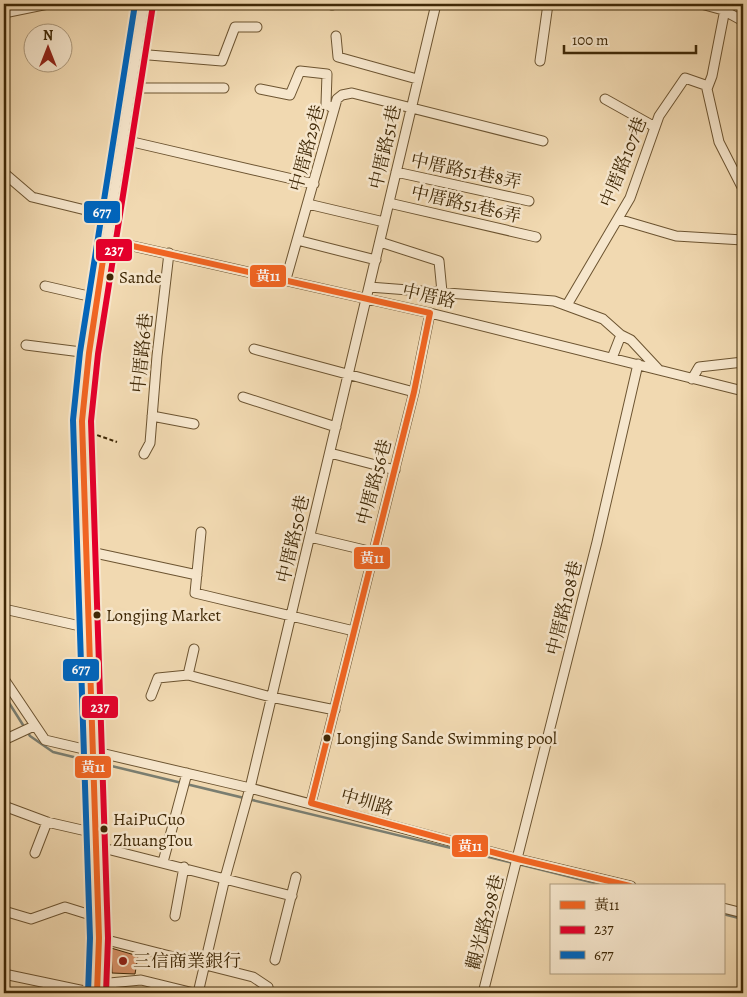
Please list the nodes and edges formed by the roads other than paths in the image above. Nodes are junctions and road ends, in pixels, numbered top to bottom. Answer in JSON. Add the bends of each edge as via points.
{"nodes":[{"id":1,"x":48,"y":4,"type":"edge"},
{"id":2,"x":144,"y":4,"type":"edge"},
{"id":3,"x":436,"y":4,"type":"edge"},
{"id":4,"x":548,"y":4,"type":"edge"},
{"id":5,"x":701,"y":4,"type":"edge"},
{"id":6,"x":724,"y":7,"type":"edge"},
{"id":7,"x":4,"y":13,"type":"edge"},
{"id":8,"x":743,"y":21,"type":"edge"},
{"id":9,"x":256,"y":27,"type":"dead end"},
{"id":10,"x":336,"y":36,"type":"dead end"},
{"id":11,"x":137,"y":54,"type":"junction"},
{"id":12,"x":540,"y":61,"type":"dead end"},
{"id":13,"x":418,"y":78,"type":"junction"},
{"id":14,"x":708,"y":86,"type":"junction"},
{"id":15,"x":132,"y":88,"type":"junction"},
{"id":16,"x":224,"y":88,"type":"dead end"},
{"id":17,"x":260,"y":89,"type":"dead end"},
{"id":18,"x":605,"y":99,"type":"dead end"},
{"id":19,"x":411,"y":108,"type":"junction"},
{"id":20,"x":334,"y":109,"type":"junction"},
{"id":21,"x":655,"y":127,"type":"junction"},
{"id":22,"x":124,"y":140,"type":"junction"},
{"id":23,"x":543,"y":141,"type":"dead end"},
{"id":24,"x":396,"y":172,"type":"junction"},
{"id":25,"x":4,"y":173,"type":"edge"},
{"id":26,"x":314,"y":184,"type":"junction"},
{"id":27,"x":743,"y":189,"type":"edge"},
{"id":28,"x":530,"y":201,"type":"dead end"},
{"id":29,"x":308,"y":204,"type":"junction"},
{"id":30,"x":389,"y":204,"type":"junction"},
{"id":31,"x":110,"y":216,"type":"junction"},
{"id":32,"x":618,"y":219,"type":"junction"},
{"id":33,"x":384,"y":222,"type":"junction"},
{"id":34,"x":536,"y":237,"type":"dead end"},
{"id":35,"x":106,"y":240,"type":"junction"},
{"id":36,"x":298,"y":240,"type":"junction"},
{"id":37,"x":743,"y":240,"type":"edge"},
{"id":38,"x":380,"y":242,"type":"junction"},
{"id":39,"x":169,"y":253,"type":"junction"},
{"id":40,"x":376,"y":260,"type":"junction"},
{"id":41,"x":286,"y":279,"type":"junction"},
{"id":42,"x":45,"y":286,"type":"dead end"},
{"id":43,"x":370,"y":287,"type":"junction"},
{"id":44,"x":442,"y":292,"type":"junction"},
{"id":45,"x":97,"y":298,"type":"junction"},
{"id":46,"x":367,"y":298,"type":"junction"},
{"id":47,"x":567,"y":305,"type":"junction"},
{"id":48,"x":430,"y":313,"type":"junction"},
{"id":49,"x":621,"y":335,"type":"junction"},
{"id":50,"x":26,"y":346,"type":"dead end"},
{"id":51,"x":254,"y":349,"type":"dead end"},
{"id":52,"x":89,"y":352,"type":"junction"},
{"id":53,"x":612,"y":358,"type":"junction"},
{"id":54,"x":743,"y":362,"type":"edge"},
{"id":55,"x":638,"y":364,"type":"junction"},
{"id":56,"x":659,"y":370,"type":"junction"},
{"id":57,"x":350,"y":374,"type":"junction"},
{"id":58,"x":692,"y":379,"type":"junction"},
{"id":59,"x":743,"y":391,"type":"edge"},
{"id":60,"x":414,"y":392,"type":"junction"},
{"id":61,"x":243,"y":397,"type":"dead end"},
{"id":62,"x":152,"y":416,"type":"junction"},
{"id":63,"x":194,"y":424,"type":"dead end"},
{"id":64,"x":336,"y":427,"type":"junction"},
{"id":65,"x":330,"y":453,"type":"junction"},
{"id":66,"x":144,"y":454,"type":"dead end"},
{"id":67,"x":395,"y":470,"type":"junction"},
{"id":68,"x":201,"y":532,"type":"dead end"},
{"id":69,"x":310,"y":537,"type":"junction"},
{"id":70,"x":86,"y":550,"type":"junction"},
{"id":71,"x":373,"y":552,"type":"junction"},
{"id":72,"x":197,"y":575,"type":"junction"},
{"id":73,"x":4,"y":609,"type":"edge"},
{"id":74,"x":291,"y":615,"type":"junction"},
{"id":75,"x":89,"y":628,"type":"junction"},
{"id":76,"x":354,"y":631,"type":"junction"},
{"id":77,"x":194,"y":649,"type":"dead end"},
{"id":78,"x":188,"y":675,"type":"junction"},
{"id":79,"x":4,"y":679,"type":"edge"},
{"id":80,"x":7,"y":689,"type":"edge"},
{"id":81,"x":151,"y":696,"type":"dead end"},
{"id":82,"x":271,"y":697,"type":"junction"},
{"id":83,"x":335,"y":710,"type":"junction"},
{"id":84,"x":34,"y":726,"type":"junction"},
{"id":85,"x":4,"y":740,"type":"edge"},
{"id":86,"x":94,"y":752,"type":"junction"},
{"id":87,"x":187,"y":773,"type":"junction"},
{"id":88,"x":250,"y":788,"type":"junction"},
{"id":89,"x":311,"y":803,"type":"junction"},
{"id":90,"x":4,"y":806,"type":"edge"},
{"id":91,"x":47,"y":822,"type":"junction"},
{"id":92,"x":95,"y":833,"type":"junction"},
{"id":93,"x":95,"y":846,"type":"junction"},
{"id":94,"x":35,"y":853,"type":"dead end"},
{"id":95,"x":518,"y":859,"type":"junction"},
{"id":96,"x":163,"y":862,"type":"junction"},
{"id":97,"x":184,"y":867,"type":"junction"},
{"id":98,"x":296,"y":877,"type":"dead end"},
{"id":99,"x":225,"y":878,"type":"junction"},
{"id":100,"x":623,"y":884,"type":"edge"},
{"id":101,"x":292,"y":896,"type":"junction"},
{"id":102,"x":724,"y":908,"type":"edge"},
{"id":103,"x":4,"y":911,"type":"edge"},
{"id":104,"x":743,"y":913,"type":"edge"},
{"id":105,"x":175,"y":916,"type":"dead end"},
{"id":106,"x":97,"y":917,"type":"junction"},
{"id":107,"x":99,"y":938,"type":"junction"},
{"id":108,"x":276,"y":960,"type":"dead end"},
{"id":109,"x":206,"y":967,"type":"junction"},
{"id":110,"x":4,"y":974,"type":"edge"},
{"id":111,"x":97,"y":990,"type":"edge"},
{"id":112,"x":267,"y":990,"type":"edge"},
{"id":113,"x":194,"y":993,"type":"edge"},
{"id":114,"x":198,"y":993,"type":"edge"},
{"id":115,"x":483,"y":993,"type":"edge"}],
"edges":[{"from":1,"to":7,"type":"street"},
{"from":2,"to":11,"type":"street"},
{"from":3,"to":13,"type":"street","name":"中厝路51巷"},
{"from":4,"to":12,"type":"street"},
{"from":5,"to":6,"type":"street"},
{"from":6,"to":8,"type":"street"},
{"from":6,"to":14,"type":"street"},
{"from":9,"to":11,"type":"street","via":[[235,26],[222,61]]},
{"from":10,"to":13,"type":"street","via":[[338,57]]},
{"from":11,"to":15,"type":"street"},
{"from":13,"to":19,"type":"street","name":"中厝路51巷"},
{"from":14,"to":21,"type":"street","name":"中厝路107巷","via":[[685,78]]},
{"from":14,"to":27,"type":"street","via":[[719,142]]},
{"from":15,"to":16,"type":"street"},
{"from":15,"to":22,"type":"street"},
{"from":17,"to":20,"type":"street","via":[[290,95],[300,71],[327,74],[326,104]]},
{"from":18,"to":21,"type":"street"},
{"from":19,"to":20,"type":"street","name":"中厝路29巷","via":[[352,93],[337,99]]},
{"from":19,"to":23,"type":"street"},
{"from":19,"to":24,"type":"street","name":"中厝路51巷"},
{"from":20,"to":26,"type":"street","name":"中厝路29巷"},
{"from":21,"to":32,"type":"street","name":"中厝路107巷","via":[[630,198]]},
{"from":22,"to":26,"type":"street"},
{"from":22,"to":31,"type":"street"},
{"from":24,"to":28,"type":"street","name":"中厝路51巷8弄"},
{"from":24,"to":30,"type":"street","name":"中厝路51巷"},
{"from":25,"to":31,"type":"street","via":[[32,197]]},
{"from":26,"to":29,"type":"street","name":"中厝路29巷"},
{"from":29,"to":33,"type":"street"},
{"from":29,"to":36,"type":"street","name":"中厝路29巷"},
{"from":30,"to":33,"type":"street","name":"中厝路51巷"},
{"from":30,"to":34,"type":"street","name":"中厝路51巷6弄"},
{"from":31,"to":35,"type":"street"},
{"from":32,"to":37,"type":"street","via":[[676,236]]},
{"from":32,"to":47,"type":"street","name":"中厝路107巷"},
{"from":33,"to":38,"type":"street","name":"中厝路51巷"},
{"from":35,"to":39,"type":"street","name":"中厝路"},
{"from":35,"to":45,"type":"street"},
{"from":36,"to":40,"type":"street"},
{"from":36,"to":41,"type":"street","name":"中厝路29巷"},
{"from":38,"to":40,"type":"street","name":"中厝路51巷"},
{"from":38,"to":44,"type":"street","via":[[439,262]]},
{"from":39,"to":41,"type":"street","name":"中厝路"},
{"from":39,"to":62,"type":"street","name":"中厝路6巷"},
{"from":40,"to":43,"type":"street","name":"中厝路51巷"},
{"from":41,"to":46,"type":"street","name":"中厝路"},
{"from":42,"to":45,"type":"street"},
{"from":43,"to":44,"type":"street"},
{"from":43,"to":46,"type":"street","name":"中厝路51巷"},
{"from":44,"to":47,"type":"street","via":[[554,300]]},
{"from":45,"to":52,"type":"street"},
{"from":46,"to":48,"type":"street","name":"中厝路"},
{"from":46,"to":57,"type":"street","name":"中厝路50巷"},
{"from":47,"to":49,"type":"street","via":[[603,319]]},
{"from":48,"to":53,"type":"street","name":"中厝路"},
{"from":48,"to":60,"type":"street","name":"中厝路56巷"},
{"from":49,"to":53,"type":"street"},
{"from":49,"to":56,"type":"street","via":[[631,340]]},
{"from":50,"to":52,"type":"street"},
{"from":51,"to":57,"type":"street"},
{"from":52,"to":70,"type":"street","via":[[82,430]]},
{"from":53,"to":55,"type":"street","name":"中厝路"},
{"from":54,"to":58,"type":"street","via":[[699,366]]},
{"from":55,"to":56,"type":"street","name":"中厝路"},
{"from":55,"to":95,"type":"street","name":"中厝路108巷"},
{"from":56,"to":58,"type":"street","name":"中厝路"},
{"from":57,"to":60,"type":"street"},
{"from":57,"to":64,"type":"street","name":"中厝路50巷"},
{"from":58,"to":59,"type":"street","name":"中厝路"},
{"from":60,"to":67,"type":"street","name":"中厝路56巷"},
{"from":61,"to":64,"type":"street"},
{"from":62,"to":63,"type":"street"},
{"from":62,"to":66,"type":"street","name":"中厝路6巷","via":[[150,443]]},
{"from":64,"to":65,"type":"street","name":"中厝路50巷"},
{"from":65,"to":67,"type":"street"},
{"from":65,"to":69,"type":"street","name":"中厝路50巷"},
{"from":67,"to":71,"type":"street","name":"中厝路56巷"},
{"from":68,"to":72,"type":"street"},
{"from":69,"to":71,"type":"street"},
{"from":69,"to":74,"type":"street","name":"中厝路50巷"},
{"from":70,"to":72,"type":"street"},
{"from":70,"to":75,"type":"street"},
{"from":71,"to":76,"type":"street","name":"中厝路56巷"},
{"from":72,"to":74,"type":"street","via":[[196,593]]},
{"from":73,"to":75,"type":"street"},
{"from":74,"to":76,"type":"street"},
{"from":74,"to":82,"type":"street","name":"中厝路50巷"},
{"from":75,"to":86,"type":"street"},
{"from":76,"to":83,"type":"street","name":"中厝路56巷"},
{"from":77,"to":78,"type":"street"},
{"from":78,"to":81,"type":"street","via":[[158,678]]},
{"from":78,"to":82,"type":"street"},
{"from":79,"to":80,"type":"street","name":"中圳路"},
{"from":80,"to":84,"type":"street","name":"中圳路"},
{"from":82,"to":83,"type":"street"},
{"from":82,"to":88,"type":"street","name":"中厝路50巷"},
{"from":83,"to":89,"type":"street","name":"中厝路56巷"},
{"from":84,"to":85,"type":"street"},
{"from":84,"to":86,"type":"street","name":"中圳路","via":[[45,740]]},
{"from":86,"to":87,"type":"street","name":"中圳路"},
{"from":86,"to":92,"type":"street"},
{"from":87,"to":88,"type":"street","name":"中圳路"},
{"from":87,"to":96,"type":"street"},
{"from":88,"to":89,"type":"street","name":"中圳路"},
{"from":88,"to":99,"type":"street","name":"中厝路50巷"},
{"from":89,"to":95,"type":"street","name":"中圳路"},
{"from":90,"to":91,"type":"street"},
{"from":91,"to":92,"type":"street"},
{"from":91,"to":94,"type":"street"},
{"from":92,"to":93,"type":"street"},
{"from":93,"to":96,"type":"street"},
{"from":93,"to":106,"type":"street"},
{"from":95,"to":100,"type":"street","name":"中圳路"},
{"from":95,"to":115,"type":"street","name":"觀光路298巷"},
{"from":96,"to":97,"type":"street"},
{"from":97,"to":99,"type":"street"},
{"from":97,"to":105,"type":"street"},
{"from":98,"to":101,"type":"street"},
{"from":99,"to":101,"type":"street"},
{"from":99,"to":109,"type":"street","name":"中厝路50巷"},
{"from":101,"to":108,"type":"street"},
{"from":102,"to":104,"type":"street"},
{"from":103,"to":106,"type":"street","via":[[32,919],[65,907]]},
{"from":106,"to":107,"type":"street"},
{"from":107,"to":109,"type":"street"},
{"from":107,"to":111,"type":"street"},
{"from":109,"to":112,"type":"street","via":[[253,977]]},
{"from":109,"to":114,"type":"street","name":"中厝路50巷"},
{"from":110,"to":111,"type":"street"},
{"from":111,"to":113,"type":"street","via":[[141,980]]}]}
